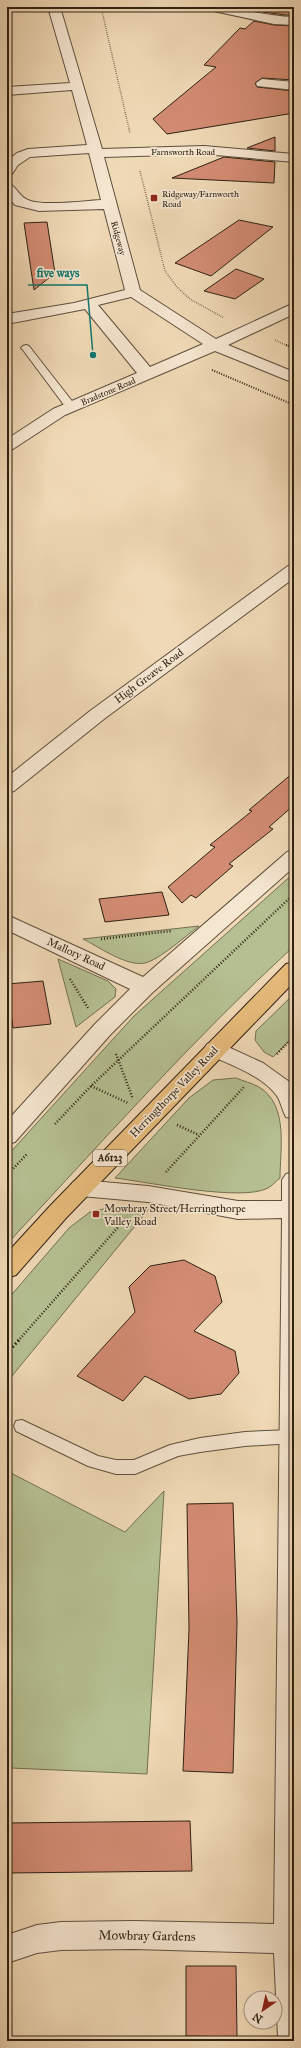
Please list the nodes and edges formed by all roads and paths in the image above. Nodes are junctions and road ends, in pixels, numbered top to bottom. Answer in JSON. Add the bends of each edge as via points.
{"nodes":[{"id":1,"x":54,"y":7,"type":"edge"},
{"id":2,"x":101,"y":7,"type":"edge"},
{"id":3,"x":213,"y":7,"type":"edge"},
{"id":4,"x":294,"y":21,"type":"edge"},
{"id":5,"x":262,"y":83,"type":"dead end"},
{"id":6,"x":78,"y":86,"type":"junction"},
{"id":7,"x":294,"y":86,"type":"edge"},
{"id":8,"x":7,"y":91,"type":"edge"},
{"id":9,"x":96,"y":151,"type":"junction"},
{"id":10,"x":134,"y":152,"type":"junction"},
{"id":11,"x":294,"y":158,"type":"edge"},
{"id":12,"x":7,"y":171,"type":"edge"},
{"id":13,"x":7,"y":187,"type":"edge"},
{"id":14,"x":110,"y":204,"type":"junction"},
{"id":15,"x":133,"y":292,"type":"junction"},
{"id":16,"x":88,"y":303,"type":"junction"},
{"id":17,"x":294,"y":308,"type":"edge"},
{"id":18,"x":7,"y":319,"type":"edge"},
{"id":19,"x":248,"y":330,"type":"junction"},
{"id":20,"x":215,"y":345,"type":"junction"},
{"id":21,"x":26,"y":348,"type":"dead end"},
{"id":22,"x":294,"y":348,"type":"edge"},
{"id":23,"x":184,"y":358,"type":"junction"},
{"id":24,"x":147,"y":374,"type":"junction"},
{"id":25,"x":294,"y":378,"type":"edge"},
{"id":26,"x":294,"y":405,"type":"edge"},
{"id":27,"x":70,"y":407,"type":"junction"},
{"id":28,"x":7,"y":446,"type":"edge"},
{"id":29,"x":294,"y":570,"type":"edge"},
{"id":30,"x":7,"y":787,"type":"edge"},
{"id":31,"x":294,"y":856,"type":"edge"},
{"id":32,"x":294,"y":894,"type":"edge"},
{"id":33,"x":7,"y":922,"type":"edge"},
{"id":34,"x":213,"y":926,"type":"junction"},
{"id":35,"x":243,"y":941,"type":"junction"},
{"id":36,"x":57,"y":944,"type":"junction"},
{"id":37,"x":294,"y":969,"type":"edge"},
{"id":38,"x":145,"y":987,"type":"junction"},
{"id":39,"x":103,"y":1030,"type":"junction"},
{"id":40,"x":215,"y":1050,"type":"junction"},
{"id":41,"x":119,"y":1059,"type":"junction"},
{"id":42,"x":135,"y":1106,"type":"dead end"},
{"id":43,"x":294,"y":1110,"type":"edge"},
{"id":44,"x":54,"y":1125,"type":"dead end"},
{"id":45,"x":7,"y":1136,"type":"edge"},
{"id":46,"x":28,"y":1153,"type":"dead end"},
{"id":47,"x":7,"y":1175,"type":"edge"},
{"id":48,"x":294,"y":1180,"type":"edge"},
{"id":49,"x":81,"y":1188,"type":"junction"},
{"id":50,"x":294,"y":1209,"type":"edge"},
{"id":51,"x":7,"y":1269,"type":"edge"},
{"id":52,"x":22,"y":1426,"type":"dead end"},
{"id":53,"x":291,"y":1437,"type":"junction"},
{"id":54,"x":292,"y":1707,"type":"edge"},
{"id":55,"x":289,"y":1939,"type":"junction"},
{"id":56,"x":7,"y":1949,"type":"edge"},
{"id":57,"x":294,"y":2037,"type":"edge"}],
"edges":[{"from":1,"to":6,"type":"street","name":"Ridgeway"},
{"from":2,"to":10,"type":"path"},
{"from":3,"to":4,"type":"street","via":[[274,20]]},
{"from":5,"to":7,"type":"street"},
{"from":6,"to":8,"type":"street"},
{"from":6,"to":9,"type":"street","name":"Ridgeway"},
{"from":9,"to":10,"type":"street","name":"Farnsworth Road"},
{"from":9,"to":12,"type":"street","name":"Farnsworth Road","via":[[28,153],[20,156]]},
{"from":9,"to":14,"type":"street","name":"Ridgeway"},
{"from":10,"to":11,"type":"street","name":"Farnsworth Road","via":[[204,150]]},
{"from":10,"to":19,"type":"path","via":[[152,212],[165,271],[173,285],[183,296]]},
{"from":13,"to":14,"type":"street","via":[[20,202],[39,207]]},
{"from":14,"to":15,"type":"street","name":"Ridgeway"},
{"from":15,"to":16,"type":"street"},
{"from":15,"to":20,"type":"street"},
{"from":16,"to":18,"type":"street"},
{"from":16,"to":24,"type":"street"},
{"from":17,"to":19,"type":"street","name":"Bradstone Road"},
{"from":19,"to":20,"type":"street","name":"Bradstone Road"},
{"from":19,"to":22,"type":"path"},
{"from":20,"to":23,"type":"street","name":"Bradstone Road"},
{"from":20,"to":25,"type":"street"},
{"from":21,"to":27,"type":"lane"},
{"from":23,"to":24,"type":"street","name":"Bradstone Road"},
{"from":23,"to":26,"type":"path"},
{"from":24,"to":27,"type":"street","name":"Bradstone Road"},
{"from":27,"to":28,"type":"street","name":"Bradstone Road"},
{"from":29,"to":30,"type":"street","name":"High Greave Road","via":[[97,715]]},
{"from":31,"to":34,"type":"street"},
{"from":32,"to":35,"type":"path"},
{"from":33,"to":36,"type":"street","name":"Mallory Road"},
{"from":34,"to":35,"type":"path"},
{"from":34,"to":36,"type":"path"},
{"from":34,"to":38,"type":"street"},
{"from":35,"to":41,"type":"path"},
{"from":36,"to":38,"type":"street","name":"Mallory Road"},
{"from":36,"to":39,"type":"path","via":[[71,982]]},
{"from":37,"to":40,"type":"main road","name":"Herringthorpe Valley Road","number":"A6123"},
{"from":38,"to":39,"type":"street"},
{"from":39,"to":41,"type":"path"},
{"from":39,"to":45,"type":"street"},
{"from":40,"to":43,"type":"street","via":[[259,1071],[278,1084],[289,1096]]},
{"from":40,"to":49,"type":"main road","name":"Herringthorpe Valley Road","number":"A6123"},
{"from":41,"to":42,"type":"path"},
{"from":41,"to":44,"type":"path"},
{"from":46,"to":47,"type":"path"},
{"from":48,"to":50,"type":"street"},
{"from":49,"to":50,"type":"street","via":[[148,1194],[238,1210]]},
{"from":49,"to":51,"type":"main road","name":"Herringthorpe Valley Road","number":"A6123"},
{"from":50,"to":53,"type":"street"},
{"from":52,"to":53,"type":"lane","via":[[94,1460],[116,1467],[135,1467],[176,1450],[200,1445],[244,1439]]},
{"from":53,"to":54,"type":"street"},
{"from":54,"to":55,"type":"street"},
{"from":55,"to":56,"type":"street","name":"Mowbray Gardens","via":[[61,1936],[37,1939]]},
{"from":55,"to":57,"type":"street"}]}
